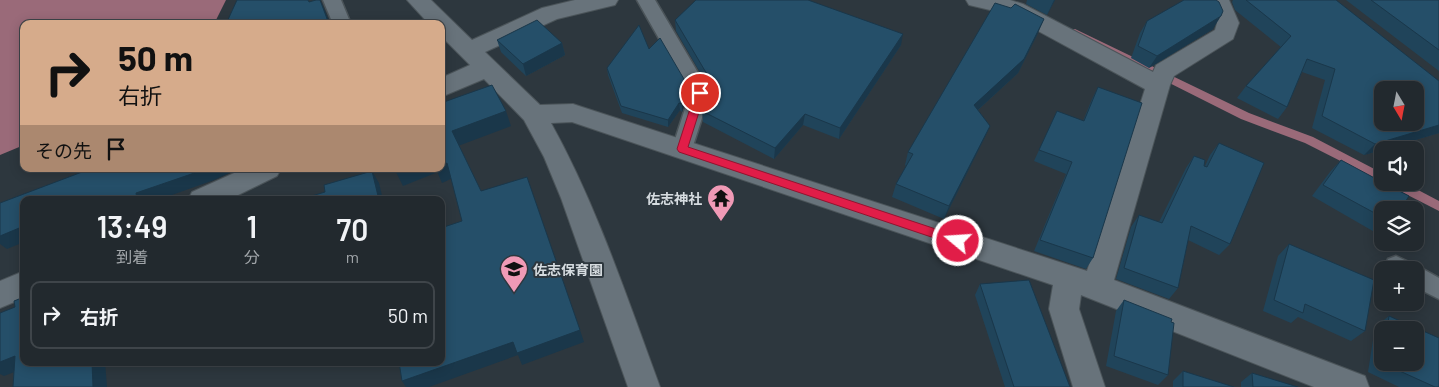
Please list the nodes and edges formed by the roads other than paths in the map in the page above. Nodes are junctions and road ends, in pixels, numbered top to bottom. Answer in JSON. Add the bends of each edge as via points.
{"nodes":[{"id":1,"x":332,"y":0,"type":"edge"},
{"id":2,"x":418,"y":0,"type":"edge"},
{"id":3,"x":607,"y":0,"type":"edge"},
{"id":4,"x":646,"y":0,"type":"edge"},
{"id":5,"x":977,"y":0,"type":"edge"},
{"id":6,"x":1218,"y":0,"type":"edge"},
{"id":7,"x":340,"y":20,"type":"edge"},
{"id":8,"x":439,"y":20,"type":"edge"},
{"id":9,"x":445,"y":26,"type":"edge"},
{"id":10,"x":470,"y":50,"type":"junction"},
{"id":11,"x":488,"y":67,"type":"junction"},
{"id":12,"x":1162,"y":78,"type":"junction"},
{"id":13,"x":445,"y":86,"type":"edge"},
{"id":14,"x":534,"y":114,"type":"junction"},
{"id":15,"x":682,"y":149,"type":"junction"},
{"id":16,"x":262,"y":172,"type":"edge"},
{"id":17,"x":211,"y":196,"type":"edge"},
{"id":18,"x":1424,"y":281,"type":"edge"},
{"id":19,"x":1083,"y":282,"type":"junction"},
{"id":20,"x":20,"y":286,"type":"edge"},
{"id":21,"x":1439,"y":289,"type":"edge"},
{"id":22,"x":0,"y":295,"type":"edge"},
{"id":23,"x":644,"y":387,"type":"edge"},
{"id":24,"x":1089,"y":387,"type":"edge"},
{"id":25,"x":1353,"y":387,"type":"edge"}],
"edges":[{"from":1,"to":7,"type":"lane"},
{"from":2,"to":8,"type":"street"},
{"from":3,"to":10,"type":"street","via":[[550,13]]},
{"from":4,"to":15,"type":"lane","via":[[700,93]]},
{"from":5,"to":12,"type":"street","via":[[1015,9]]},
{"from":6,"to":12,"type":"street","via":[[1228,23],[1225,34]]},
{"from":9,"to":10,"type":"street"},
{"from":10,"to":11,"type":"street"},
{"from":11,"to":13,"type":"street"},
{"from":11,"to":14,"type":"street"},
{"from":12,"to":19,"type":"street"},
{"from":14,"to":15,"type":"street","via":[[573,113]]},
{"from":14,"to":23,"type":"street","via":[[575,198]]},
{"from":15,"to":19,"type":"street"},
{"from":16,"to":17,"type":"street"},
{"from":18,"to":21,"type":"lane"},
{"from":19,"to":24,"type":"street","via":[[1064,309]]},
{"from":19,"to":25,"type":"street"},
{"from":20,"to":22,"type":"street"}]}
